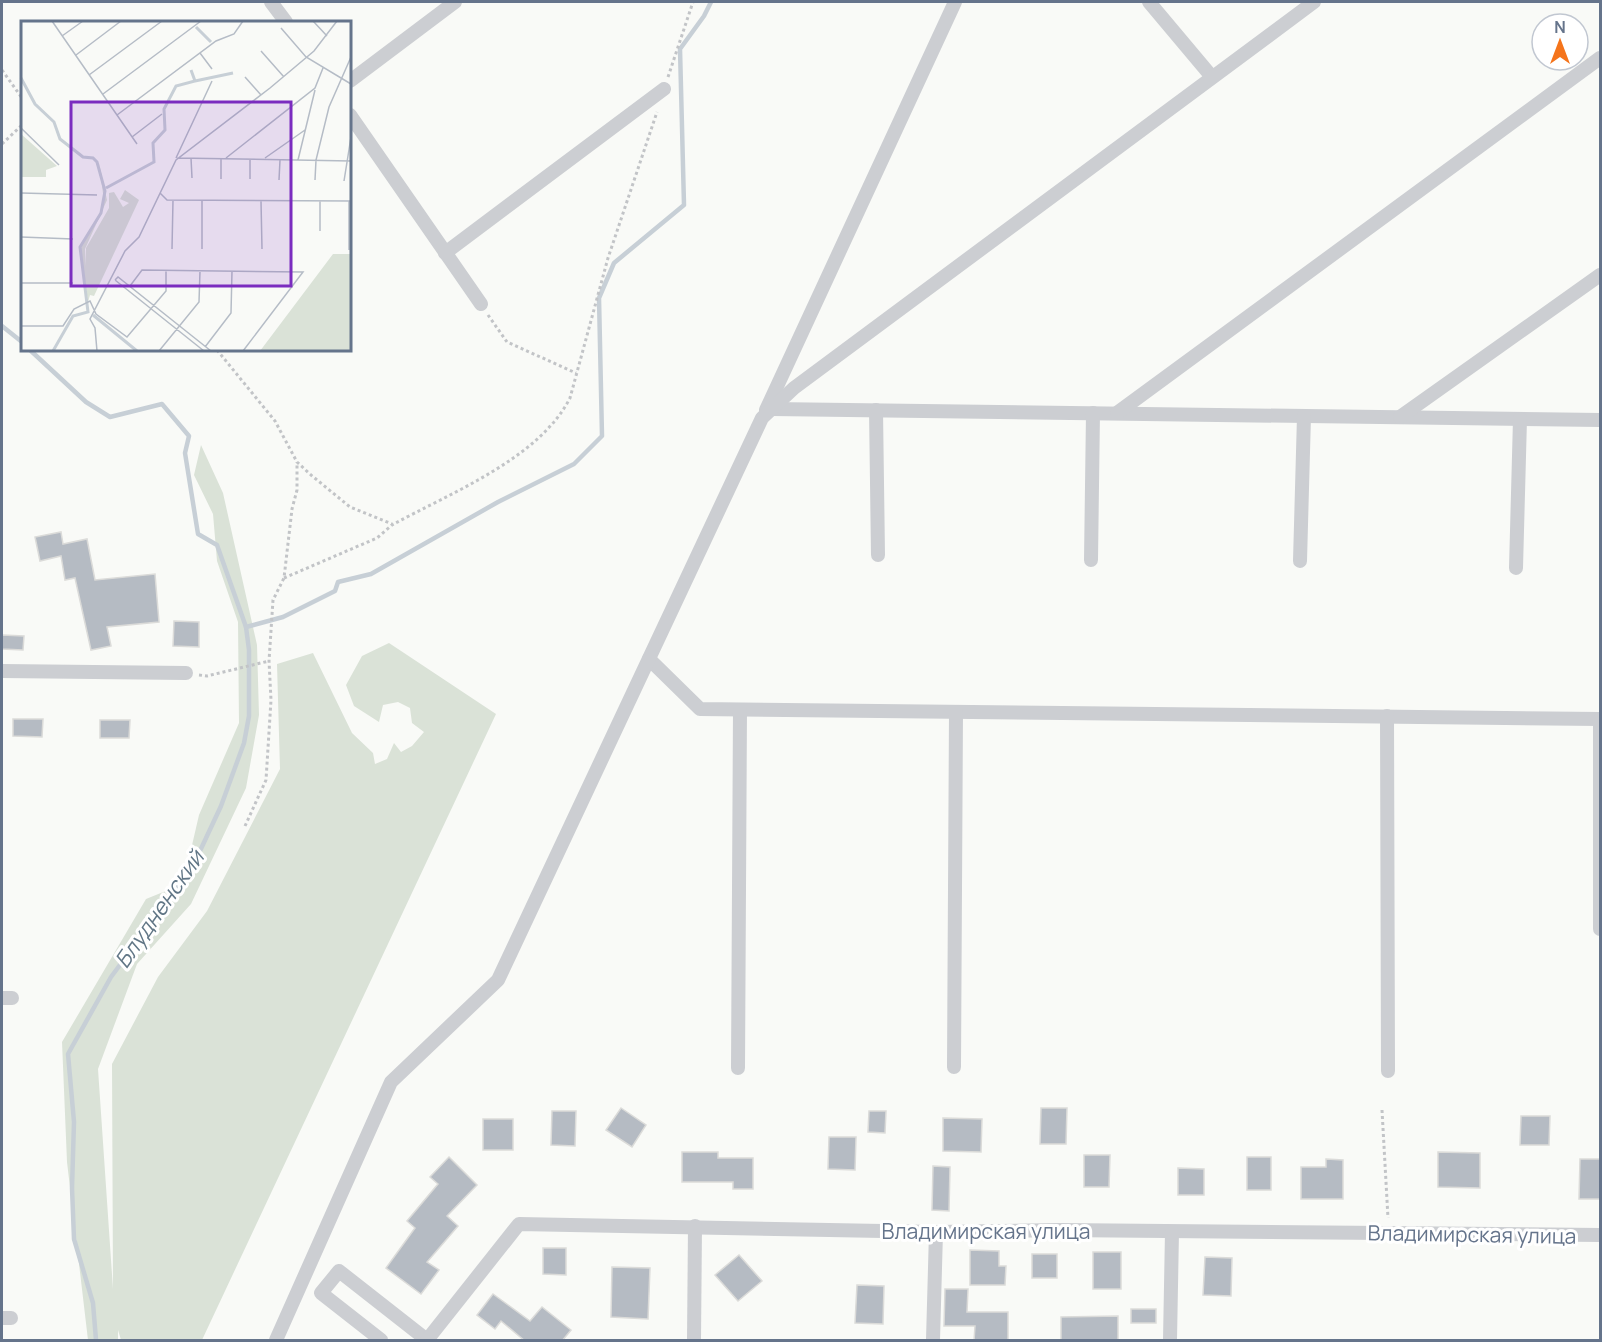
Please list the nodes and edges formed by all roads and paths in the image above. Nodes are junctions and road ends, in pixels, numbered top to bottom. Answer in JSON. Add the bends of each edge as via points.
{"nodes":[{"id":1,"x":271,"y":2,"type":"edge"},
{"id":2,"x":455,"y":2,"type":"edge"},
{"id":3,"x":693,"y":2,"type":"edge"},
{"id":4,"x":955,"y":2,"type":"edge"},
{"id":5,"x":1149,"y":2,"type":"edge"},
{"id":6,"x":1314,"y":2,"type":"edge"},
{"id":7,"x":284,"y":21,"type":"edge"},
{"id":8,"x":1600,"y":58,"type":"edge"},
{"id":9,"x":2,"y":70,"type":"edge"},
{"id":10,"x":1212,"y":77,"type":"junction"},
{"id":11,"x":351,"y":80,"type":"edge"},
{"id":12,"x":664,"y":89,"type":"junction"},
{"id":13,"x":21,"y":97,"type":"edge"},
{"id":14,"x":351,"y":116,"type":"edge"},
{"id":15,"x":21,"y":126,"type":"edge"},
{"id":16,"x":2,"y":144,"type":"edge"},
{"id":17,"x":445,"y":253,"type":"junction"},
{"id":18,"x":1600,"y":275,"type":"edge"},
{"id":19,"x":481,"y":304,"type":"joint"},
{"id":20,"x":218,"y":351,"type":"edge"},
{"id":21,"x":576,"y":373,"type":"junction"},
{"id":22,"x":876,"y":410,"type":"junction"},
{"id":23,"x":767,"y":413,"type":"junction"},
{"id":24,"x":1094,"y":413,"type":"junction"},
{"id":25,"x":1117,"y":413,"type":"junction"},
{"id":26,"x":1304,"y":416,"type":"junction"},
{"id":27,"x":1400,"y":417,"type":"junction"},
{"id":28,"x":1520,"y":418,"type":"junction"},
{"id":29,"x":1600,"y":420,"type":"edge"},
{"id":30,"x":297,"y":462,"type":"junction"},
{"id":31,"x":392,"y":525,"type":"junction"},
{"id":32,"x":878,"y":555,"type":"dead end"},
{"id":33,"x":1091,"y":560,"type":"dead end"},
{"id":34,"x":1300,"y":561,"type":"dead end"},
{"id":35,"x":1516,"y":568,"type":"dead end"},
{"id":36,"x":284,"y":578,"type":"junction"},
{"id":37,"x":649,"y":659,"type":"junction"},
{"id":38,"x":269,"y":661,"type":"junction"},
{"id":39,"x":2,"y":671,"type":"edge"},
{"id":40,"x":186,"y":673,"type":"joint"},
{"id":41,"x":740,"y":710,"type":"junction"},
{"id":42,"x":956,"y":712,"type":"junction"},
{"id":43,"x":1387,"y":716,"type":"junction"},
{"id":44,"x":1600,"y":719,"type":"edge"},
{"id":45,"x":245,"y":826,"type":"dead end"},
{"id":46,"x":1600,"y":929,"type":"edge"},
{"id":47,"x":954,"y":1066,"type":"dead end"},
{"id":48,"x":738,"y":1068,"type":"dead end"},
{"id":49,"x":1388,"y":1071,"type":"dead end"},
{"id":50,"x":1382,"y":1110,"type":"dead end"},
{"id":51,"x":695,"y":1226,"type":"junction"},
{"id":52,"x":936,"y":1232,"type":"junction"},
{"id":53,"x":1172,"y":1232,"type":"junction"},
{"id":54,"x":1388,"y":1232,"type":"junction"},
{"id":55,"x":1600,"y":1235,"type":"edge"},
{"id":56,"x":276,"y":1341,"type":"edge"},
{"id":57,"x":381,"y":1341,"type":"edge"},
{"id":58,"x":427,"y":1341,"type":"edge"},
{"id":59,"x":694,"y":1341,"type":"edge"},
{"id":60,"x":933,"y":1341,"type":"edge"},
{"id":61,"x":1170,"y":1341,"type":"edge"}],
"edges":[{"from":1,"to":7,"type":"street"},
{"from":2,"to":11,"type":"street"},
{"from":3,"to":12,"type":"path"},
{"from":4,"to":23,"type":"street"},
{"from":5,"to":10,"type":"street"},
{"from":6,"to":10,"type":"street"},
{"from":8,"to":25,"type":"street"},
{"from":9,"to":13,"type":"path"},
{"from":10,"to":23,"type":"street","via":[[794,388]]},
{"from":12,"to":17,"type":"street"},
{"from":12,"to":21,"type":"path","via":[[608,258]]},
{"from":14,"to":17,"type":"street"},
{"from":15,"to":16,"type":"path"},
{"from":17,"to":19,"type":"street"},
{"from":18,"to":27,"type":"street"},
{"from":19,"to":21,"type":"path","via":[[507,342]]},
{"from":20,"to":30,"type":"path","via":[[275,422]]},
{"from":21,"to":31,"type":"path","via":[[563,413],[545,433],[505,463]]},
{"from":22,"to":23,"type":"street"},
{"from":22,"to":24,"type":"street"},
{"from":22,"to":32,"type":"street"},
{"from":23,"to":37,"type":"street"},
{"from":24,"to":25,"type":"street"},
{"from":24,"to":33,"type":"street"},
{"from":25,"to":26,"type":"street"},
{"from":26,"to":27,"type":"street"},
{"from":26,"to":34,"type":"street"},
{"from":27,"to":28,"type":"street"},
{"from":28,"to":29,"type":"street"},
{"from":28,"to":35,"type":"street"},
{"from":30,"to":31,"type":"path","via":[[350,507]]},
{"from":30,"to":36,"type":"path","via":[[297,490]]},
{"from":31,"to":36,"type":"path","via":[[377,538]]},
{"from":36,"to":38,"type":"path","via":[[273,600]]},
{"from":37,"to":41,"type":"street","via":[[700,709]]},
{"from":37,"to":56,"type":"street","via":[[498,980],[391,1082]]},
{"from":38,"to":40,"type":"path","via":[[207,676]]},
{"from":38,"to":45,"type":"path","via":[[266,780]]},
{"from":39,"to":40,"type":"street"},
{"from":41,"to":42,"type":"street"},
{"from":41,"to":48,"type":"street"},
{"from":42,"to":43,"type":"street"},
{"from":42,"to":47,"type":"street"},
{"from":43,"to":44,"type":"street"},
{"from":43,"to":49,"type":"street"},
{"from":44,"to":46,"type":"street"},
{"from":50,"to":54,"type":"path"},
{"from":51,"to":52,"type":"street","name":"Владимирская улица"},
{"from":51,"to":58,"type":"street","name":"Владимирская улица","via":[[519,1224]]},
{"from":51,"to":59,"type":"street"},
{"from":52,"to":53,"type":"street","name":"Владимирская улица"},
{"from":52,"to":60,"type":"street"},
{"from":53,"to":54,"type":"street","name":"Владимирская улица"},
{"from":53,"to":61,"type":"street"},
{"from":54,"to":55,"type":"street","name":"Владимирская улица"},
{"from":57,"to":58,"type":"street","via":[[321,1293],[339,1271]]}]}
